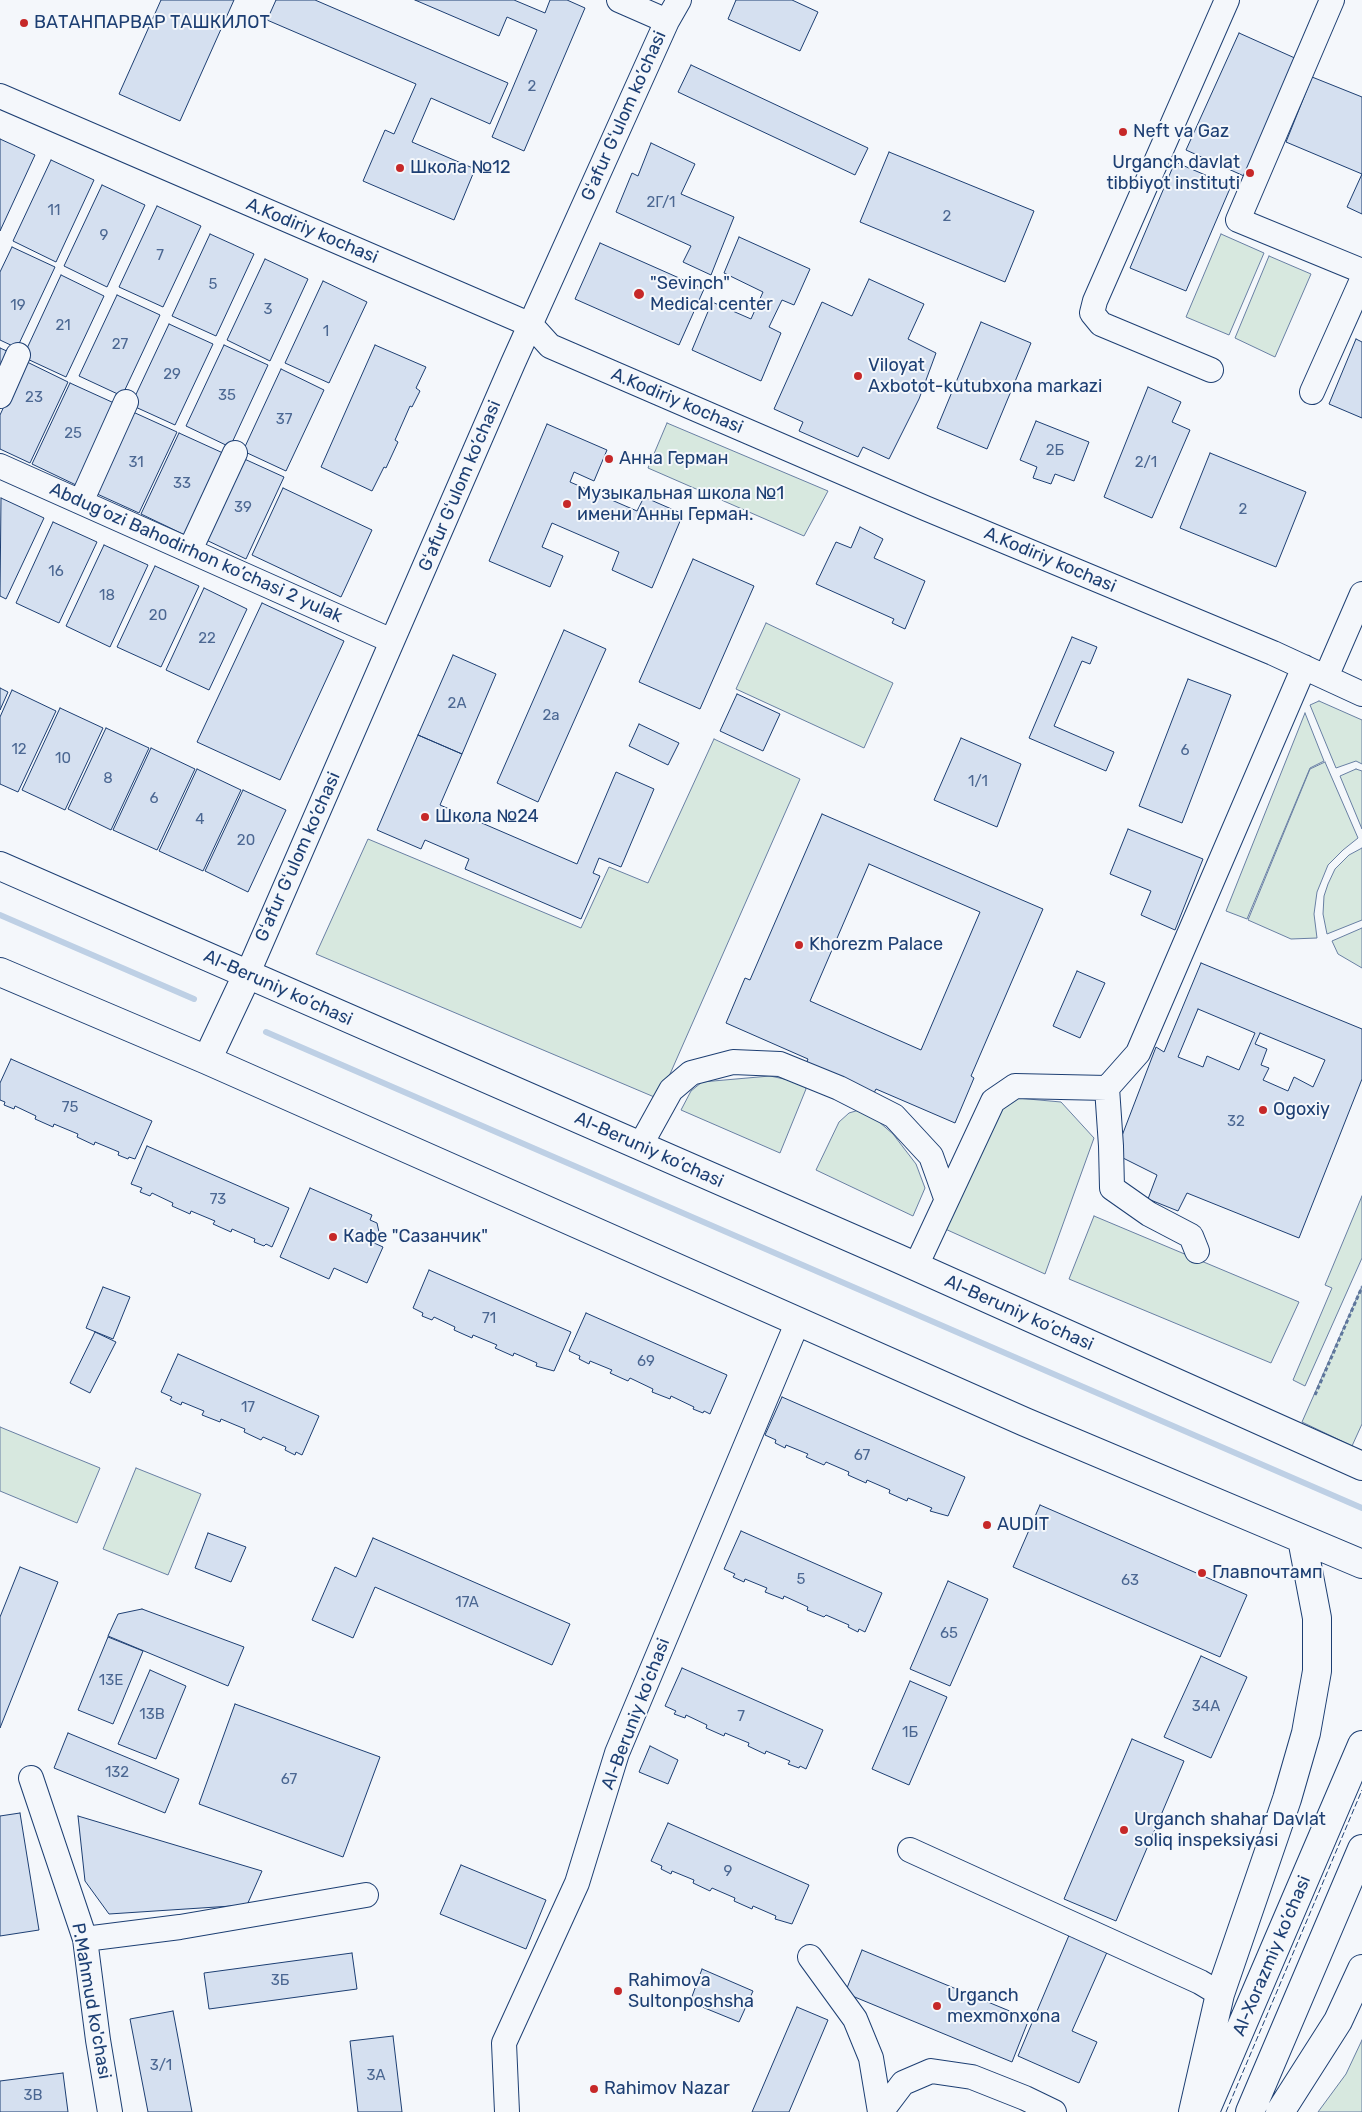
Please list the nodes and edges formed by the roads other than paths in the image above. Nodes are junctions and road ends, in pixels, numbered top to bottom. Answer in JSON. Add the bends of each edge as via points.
{"nodes":[{"id":1,"x":618,"y":0,"type":"edge"},
{"id":2,"x":679,"y":0,"type":"edge"},
{"id":3,"x":1227,"y":0,"type":"edge"},
{"id":4,"x":1332,"y":0,"type":"edge"},
{"id":5,"x":667,"y":21,"type":"junction"},
{"id":6,"x":0,"y":96,"type":"edge"},
{"id":7,"x":1362,"y":271,"type":"edge"},
{"id":8,"x":1362,"y":280,"type":"edge"},
{"id":9,"x":531,"y":325,"type":"junction"},
{"id":10,"x":18,"y":355,"type":"dead end"},
{"id":11,"x":1211,"y":370,"type":"dead end"},
{"id":12,"x":1312,"y":392,"type":"dead end"},
{"id":13,"x":0,"y":396,"type":"edge"},
{"id":14,"x":126,"y":402,"type":"dead end"},
{"id":15,"x":235,"y":453,"type":"dead end"},
{"id":16,"x":0,"y":466,"type":"edge"},
{"id":17,"x":81,"y":502,"type":"junction"},
{"id":18,"x":190,"y":550,"type":"junction"},
{"id":19,"x":1362,"y":594,"type":"edge"},
{"id":20,"x":392,"y":640,"type":"junction"},
{"id":21,"x":1304,"y":667,"type":"junction"},
{"id":22,"x":1326,"y":677,"type":"junction"},
{"id":23,"x":1362,"y":694,"type":"edge"},
{"id":24,"x":0,"y":866,"type":"edge"},
{"id":25,"x":0,"y":972,"type":"edge"},
{"id":26,"x":247,"y":975,"type":"junction"},
{"id":27,"x":207,"y":1060,"type":"junction"},
{"id":28,"x":1107,"y":1088,"type":"junction"},
{"id":29,"x":640,"y":1146,"type":"junction"},
{"id":30,"x":946,"y":1198,"type":"junction"},
{"id":31,"x":1197,"y":1251,"type":"dead end"},
{"id":32,"x":916,"y":1266,"type":"junction"},
{"id":33,"x":798,"y":1322,"type":"junction"},
{"id":34,"x":1362,"y":1466,"type":"edge"},
{"id":35,"x":1302,"y":1539,"type":"junction"},
{"id":36,"x":1362,"y":1564,"type":"edge"},
{"id":37,"x":1362,"y":1745,"type":"edge"},
{"id":38,"x":31,"y":1778,"type":"dead end"},
{"id":39,"x":1362,"y":1849,"type":"edge"},
{"id":40,"x":910,"y":1850,"type":"dead end"},
{"id":41,"x":366,"y":1895,"type":"dead end"},
{"id":42,"x":85,"y":1939,"type":"junction"},
{"id":43,"x":810,"y":1957,"type":"dead end"},
{"id":44,"x":1362,"y":1969,"type":"edge"},
{"id":45,"x":1220,"y":1994,"type":"junction"},
{"id":46,"x":110,"y":2112,"type":"edge"},
{"id":47,"x":507,"y":2112,"type":"edge"},
{"id":48,"x":880,"y":2112,"type":"edge"},
{"id":49,"x":1054,"y":2112,"type":"edge"},
{"id":50,"x":1193,"y":2112,"type":"edge"},
{"id":51,"x":1205,"y":2112,"type":"edge"},
{"id":52,"x":1250,"y":2112,"type":"edge"},
{"id":53,"x":1280,"y":2112,"type":"edge"}],
"edges":[{"from":1,"to":5,"type":"street"},
{"from":2,"to":5,"type":"street","name":"Gʻafur Gʻulom ko’chasi"},
{"from":3,"to":11,"type":"street","via":[[1092,313],[1100,324]]},
{"from":4,"to":7,"type":"street","via":[[1238,220]]},
{"from":5,"to":9,"type":"street","name":"Gʻafur Gʻulom ko’chasi"},
{"from":6,"to":9,"type":"street","name":"A.Kodiriy kochasi"},
{"from":8,"to":12,"type":"street"},
{"from":9,"to":20,"type":"street","name":"Gʻafur Gʻulom ko’chasi"},
{"from":9,"to":21,"type":"street","name":"A.Kodiriy kochasi","via":[[550,346]]},
{"from":10,"to":13,"type":"street"},
{"from":14,"to":17,"type":"street"},
{"from":15,"to":18,"type":"street"},
{"from":16,"to":17,"type":"street","name":"Abdug’ozi Bahodirhon ko’chasi 2 yulak"},
{"from":17,"to":18,"type":"street","name":"Abdug’ozi Bahodirhon ko’chasi 2 yulak"},
{"from":18,"to":20,"type":"street","name":"Abdug’ozi Bahodirhon ko’chasi 2 yulak"},
{"from":19,"to":22,"type":"street"},
{"from":20,"to":26,"type":"street","name":"Gʻafur Gʻulom ko’chasi"},
{"from":21,"to":22,"type":"street","name":"A.Kodiriy kochasi"},
{"from":21,"to":28,"type":"street","via":[[1138,1053]]},
{"from":22,"to":23,"type":"street","name":"A.Kodiriy kochasi"},
{"from":24,"to":26,"type":"main road","name":"Al-Beruniy ko’chasi"},
{"from":25,"to":27,"type":"main road"},
{"from":26,"to":27,"type":"main road"},
{"from":26,"to":29,"type":"main road","name":"Al-Beruniy ko’chasi"},
{"from":27,"to":33,"type":"main road"},
{"from":28,"to":30,"type":"street","via":[[1015,1086],[993,1100]]},
{"from":28,"to":31,"type":"street","via":[[1112,1188],[1191,1236]]},
{"from":29,"to":30,"type":"street","via":[[672,1090],[691,1073],[733,1062],[780,1064],[839,1088],[894,1116],[931,1156]]},
{"from":29,"to":32,"type":"main road","name":"Al-Beruniy ko’chasi"},
{"from":30,"to":32,"type":"street"},
{"from":32,"to":34,"type":"main road","name":"Al-Beruniy ko’chasi"},
{"from":33,"to":35,"type":"main road"},
{"from":33,"to":47,"type":"street","name":"Al-Beruniy ko’chasi","via":[[617,1753],[577,1883],[504,2043]]},
{"from":35,"to":36,"type":"main road"},
{"from":35,"to":45,"type":"main road","via":[[1317,1618],[1316,1670],[1306,1733],[1287,1799]]},
{"from":37,"to":51,"type":"main road","name":"Al-Xorazmiy ko’chasi"},
{"from":38,"to":42,"type":"street","name":"P.Mahmud ko'chasi"},
{"from":39,"to":52,"type":"main road"},
{"from":40,"to":45,"type":"street"},
{"from":41,"to":42,"type":"street","via":[[180,1927]]},
{"from":42,"to":46,"type":"street","name":"P.Mahmud ko'chasi"},
{"from":43,"to":48,"type":"street","via":[[855,2019],[871,2058]]},
{"from":44,"to":53,"type":"main road","via":[[1338,2021]]},
{"from":45,"to":50,"type":"main road"},
{"from":48,"to":49,"type":"street","via":[[903,2083],[931,2071],[972,2077]]}]}
